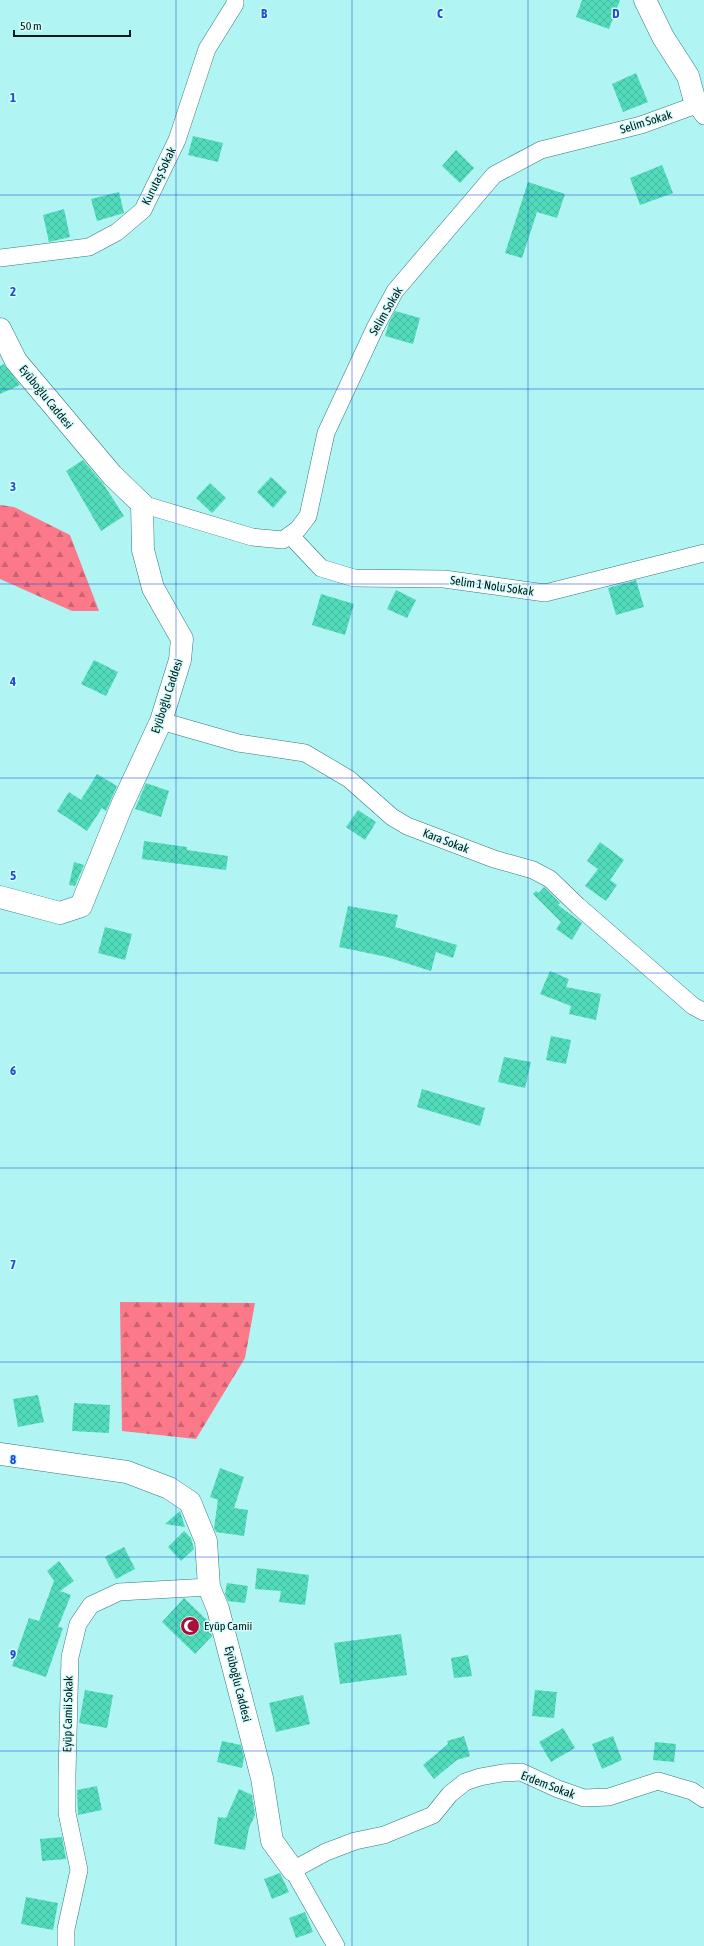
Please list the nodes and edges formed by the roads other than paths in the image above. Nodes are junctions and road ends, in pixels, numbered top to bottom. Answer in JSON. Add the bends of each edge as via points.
{"nodes":[{"id":1,"x":235,"y":0,"type":"edge"},
{"id":2,"x":646,"y":0,"type":"edge"},
{"id":3,"x":700,"y":111,"type":"edge"},
{"id":4,"x":0,"y":258,"type":"edge"},
{"id":5,"x":0,"y":329,"type":"edge"},
{"id":6,"x":142,"y":504,"type":"junction"},
{"id":7,"x":290,"y":535,"type":"junction"},
{"id":8,"x":704,"y":553,"type":"edge"},
{"id":9,"x":161,"y":722,"type":"junction"},
{"id":10,"x":0,"y":897,"type":"edge"},
{"id":11,"x":704,"y":1012,"type":"edge"},
{"id":12,"x":0,"y":1454,"type":"edge"},
{"id":13,"x":209,"y":1587,"type":"junction"},
{"id":14,"x":704,"y":1799,"type":"edge"},
{"id":15,"x":293,"y":1870,"type":"junction"},
{"id":16,"x":66,"y":1946,"type":"edge"},
{"id":17,"x":336,"y":1946,"type":"edge"}],
"edges":[{"from":1,"to":4,"type":"street","name":"Kurutaş Sokak","via":[[207,49],[177,140],[143,210],[117,232],[89,247]]},
{"from":2,"to":3,"type":"street","via":[[663,37],[688,76]]},
{"from":3,"to":7,"type":"street","name":"Selim Sokak","via":[[541,150],[494,175],[423,257],[389,303],[326,433],[308,516]]},
{"from":5,"to":6,"type":"street","name":"Eyüboğlu Caddesi","via":[[16,361],[112,475]]},
{"from":6,"to":7,"type":"street","via":[[252,537],[283,540]]},
{"from":6,"to":9,"type":"street","name":"Eyüboğlu Caddesi","via":[[143,550],[153,588],[182,639],[180,660]]},
{"from":7,"to":8,"type":"street","name":"Selim 1 Nolu Sokak","via":[[321,568],[354,578],[444,579],[545,593]]},
{"from":9,"to":10,"type":"street","name":"Eyüboğlu Caddesi","via":[[122,805],[81,906],[60,912]]},
{"from":9,"to":11,"type":"street","name":"Kara Sokak","via":[[238,743],[305,753],[349,779],[406,826],[539,873],[550,879],[624,947],[693,1006]]},
{"from":12,"to":13,"type":"street","name":"Eyüboğlu Caddesi","via":[[127,1472],[169,1488],[190,1502],[206,1541]]},
{"from":13,"to":15,"type":"street","name":"Eyüboğlu Caddesi","via":[[218,1609],[262,1778],[272,1841]]},
{"from":13,"to":16,"type":"street","name":"Eyüp Camii Sokak","via":[[119,1592],[91,1605],[78,1624],[70,1658],[67,1813],[79,1870],[66,1929]]},
{"from":14,"to":15,"type":"street","name":"Erdem Sokak","via":[[692,1791],[658,1781],[609,1797],[584,1798],[521,1772],[502,1773],[465,1782],[450,1794],[433,1815],[384,1835],[355,1841],[326,1852]]},
{"from":15,"to":17,"type":"street"}]}
